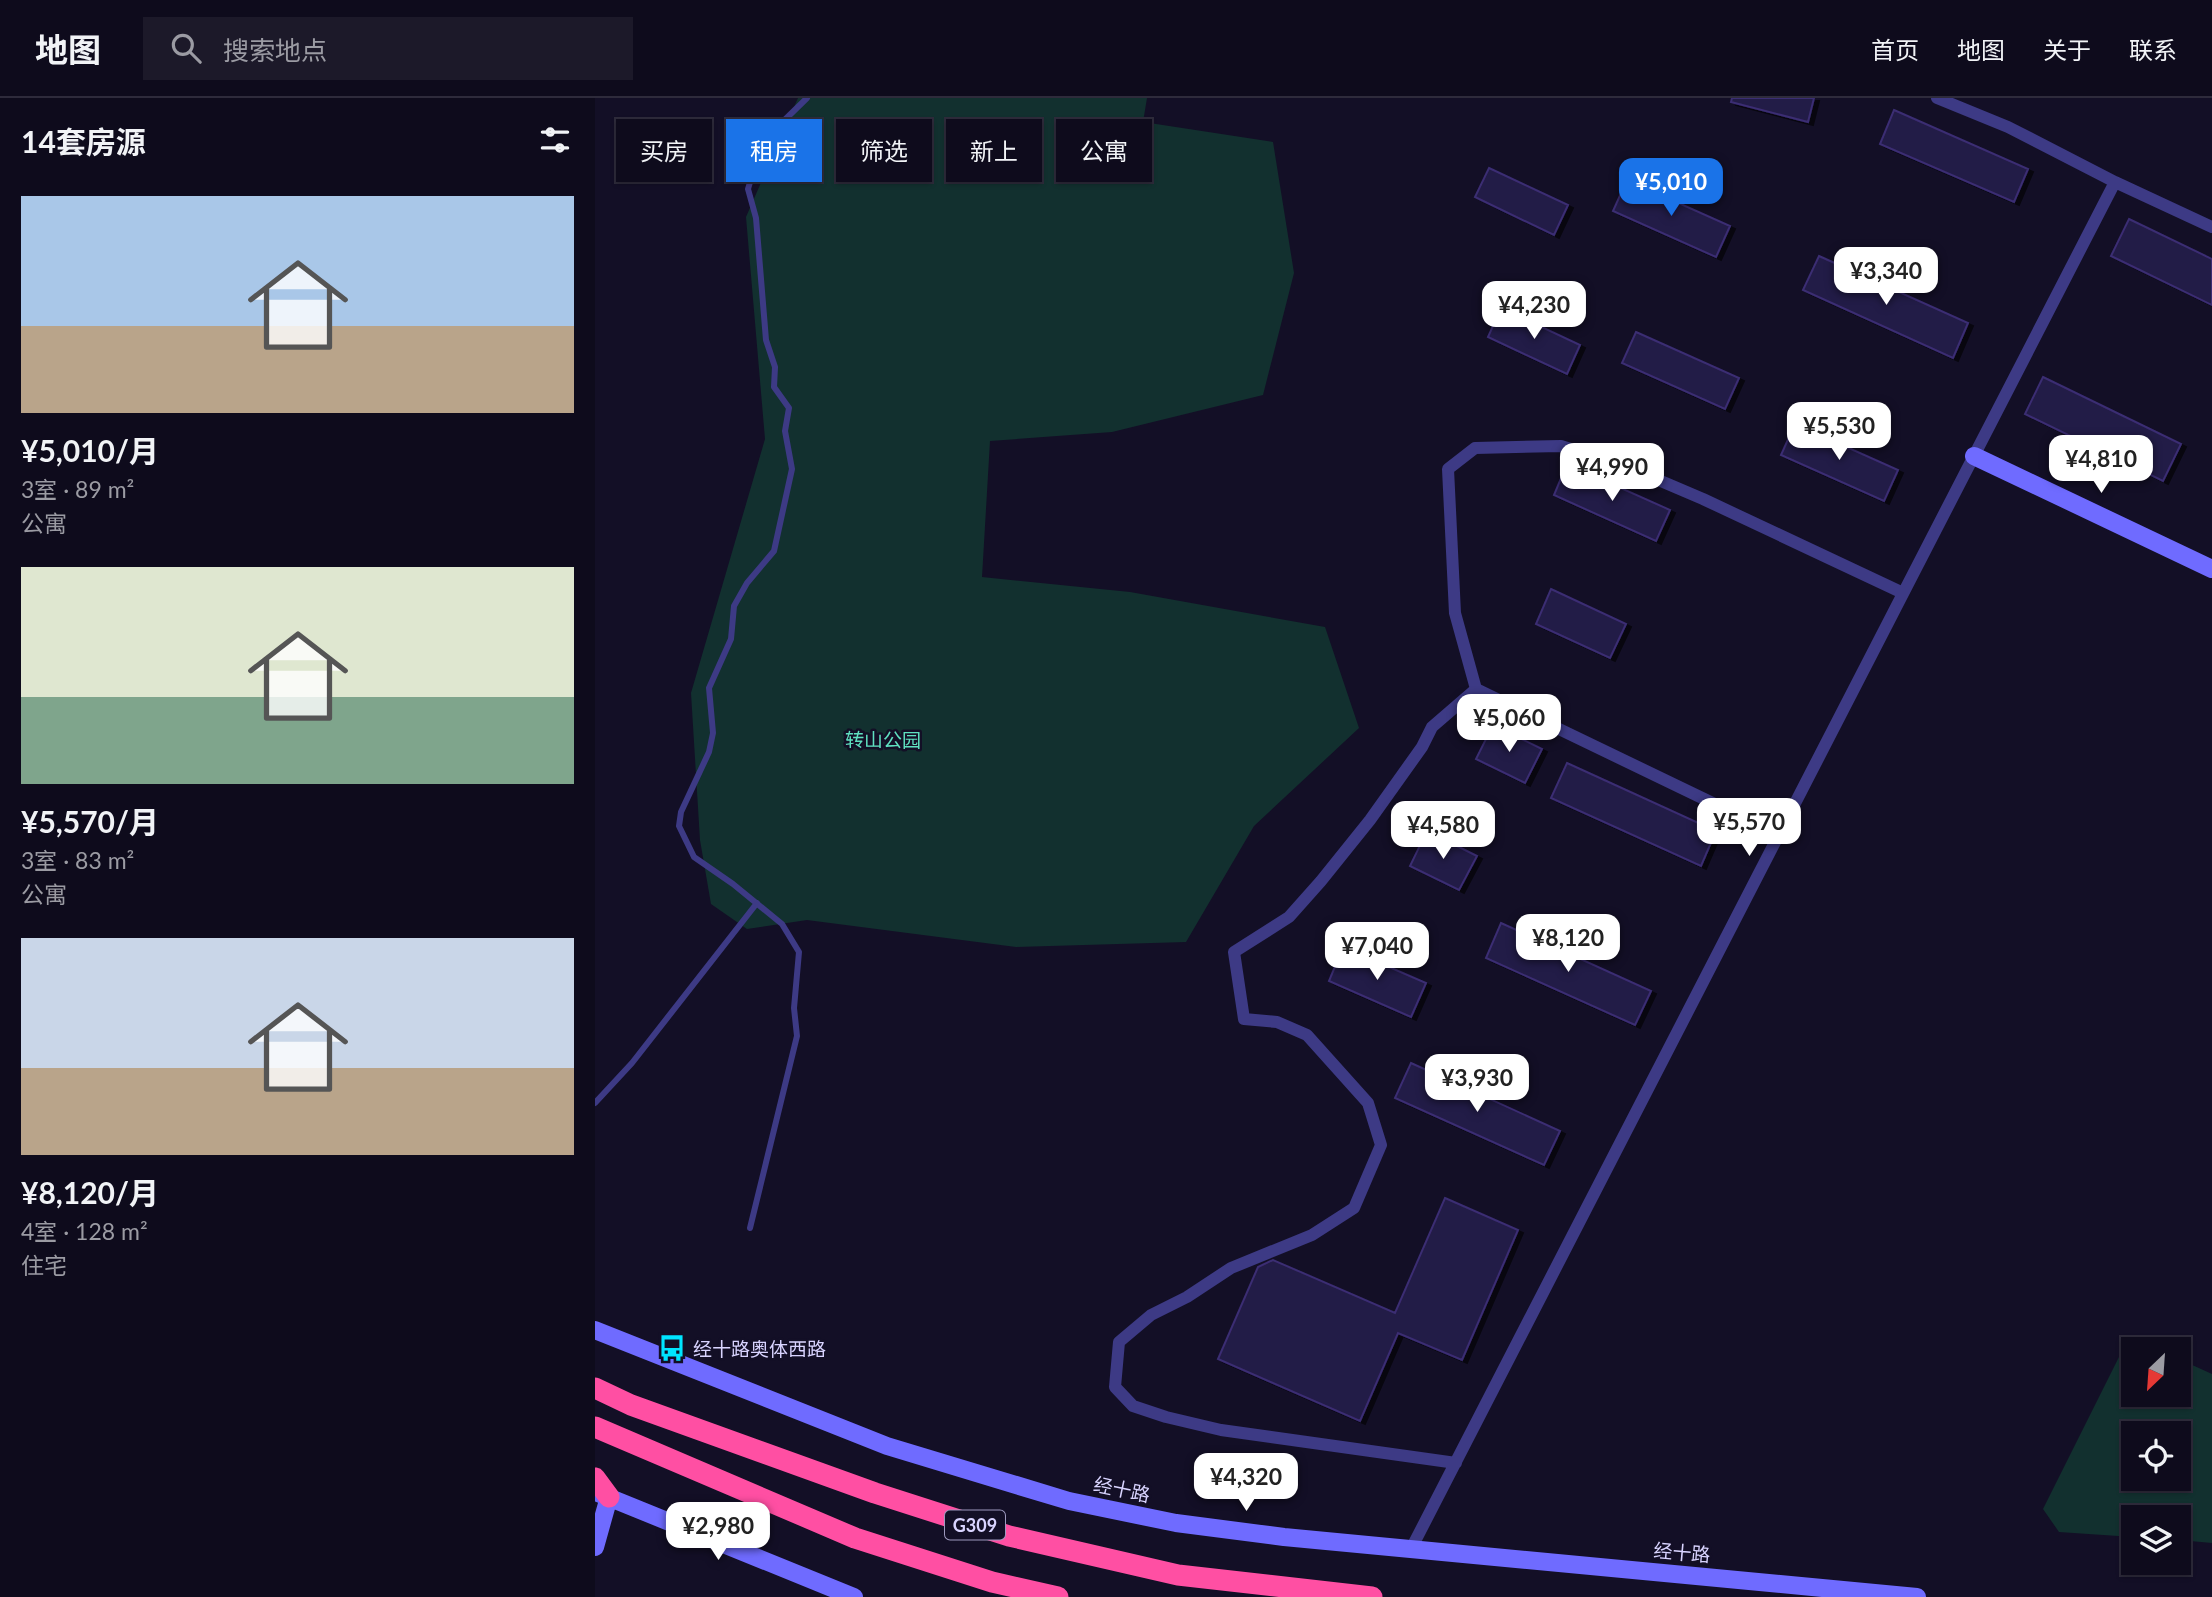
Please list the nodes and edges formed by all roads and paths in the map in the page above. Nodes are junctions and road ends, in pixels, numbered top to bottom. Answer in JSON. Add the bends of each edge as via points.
{"nodes":[{"id":1,"x":807,"y":98,"type":"edge"},
{"id":2,"x":1937,"y":98,"type":"edge"},
{"id":3,"x":2115,"y":182,"type":"junction"},
{"id":4,"x":2212,"y":227,"type":"edge"},
{"id":5,"x":1974,"y":456,"type":"junction"},
{"id":6,"x":2212,"y":569,"type":"edge"},
{"id":7,"x":1903,"y":593,"type":"junction"},
{"id":8,"x":1476,"y":689,"type":"junction"},
{"id":9,"x":1779,"y":835,"type":"junction"},
{"id":10,"x":757,"y":903,"type":"junction"},
{"id":11,"x":595,"y":1103,"type":"edge"},
{"id":12,"x":750,"y":1228,"type":"dead end"},
{"id":13,"x":595,"y":1330,"type":"edge"},
{"id":14,"x":595,"y":1388,"type":"edge"},
{"id":15,"x":595,"y":1427,"type":"edge"},
{"id":16,"x":1456,"y":1463,"type":"junction"},
{"id":17,"x":595,"y":1478,"type":"edge"},
{"id":18,"x":602,"y":1495,"type":"edge"},
{"id":19,"x":599,"y":1522,"type":"edge"},
{"id":20,"x":595,"y":1547,"type":"edge"},
{"id":21,"x":1412,"y":1549,"type":"junction"},
{"id":22,"x":854,"y":1597,"type":"edge"},
{"id":23,"x":1058,"y":1597,"type":"edge"},
{"id":24,"x":1372,"y":1597,"type":"edge"},
{"id":25,"x":1917,"y":1597,"type":"edge"}],
"edges":[{"from":1,"to":10,"type":"lane","via":[[762,142],[748,189],[756,218],[774,387],[789,408],[785,431],[792,469],[774,551],[734,606],[731,639],[709,688],[713,733],[709,752],[679,826],[694,857]]},
{"from":2,"to":3,"type":"street","via":[[2008,127]]},
{"from":3,"to":4,"type":"street"},
{"from":3,"to":5,"type":"street"},
{"from":5,"to":6,"type":"main road"},
{"from":5,"to":7,"type":"street"},
{"from":7,"to":8,"type":"street","via":[[1628,467],[1561,446],[1475,448],[1448,469],[1455,613]]},
{"from":7,"to":9,"type":"street"},
{"from":8,"to":9,"type":"street"},
{"from":8,"to":16,"type":"street","via":[[1432,727],[1370,820],[1289,917],[1234,952],[1244,1019],[1277,1022],[1307,1035],[1368,1103],[1381,1145],[1354,1208],[1312,1234],[1231,1268],[1151,1315],[1119,1342],[1115,1387],[1133,1406],[1221,1430]]},
{"from":9,"to":16,"type":"street"},
{"from":10,"to":11,"type":"lane","via":[[632,1063]]},
{"from":10,"to":12,"type":"lane","via":[[782,924],[799,952],[794,1007],[797,1036]]},
{"from":13,"to":21,"type":"main road","name":"经十路","via":[[887,1446],[1069,1501],[1176,1523]]},
{"from":14,"to":24,"type":"highway","number":"G309","via":[[876,1493],[1009,1536],[1178,1575]]},
{"from":15,"to":23,"type":"highway","number":"G309","via":[[855,1538],[992,1582]]},
{"from":16,"to":21,"type":"street"},
{"from":17,"to":18,"type":"highway"},
{"from":18,"to":19,"type":"main road"},
{"from":18,"to":22,"type":"main road"},
{"from":19,"to":20,"type":"main road"},
{"from":21,"to":25,"type":"main road","name":"经十路"}]}
